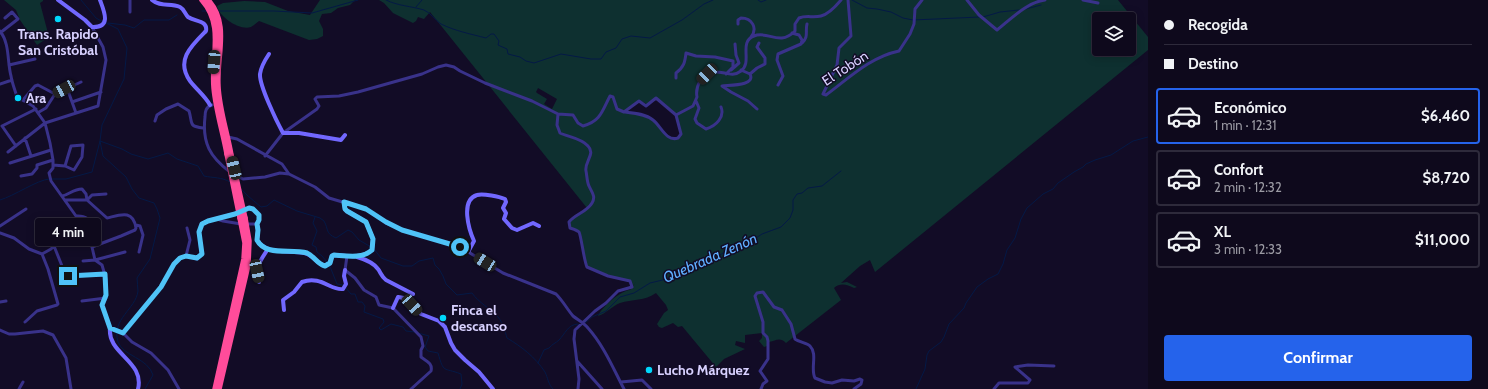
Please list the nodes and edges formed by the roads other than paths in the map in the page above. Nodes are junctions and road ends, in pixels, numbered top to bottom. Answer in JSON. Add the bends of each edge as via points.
{"nodes":[{"id":1,"x":58,"y":0,"type":"edge"},
{"id":2,"x":100,"y":0,"type":"edge"},
{"id":3,"x":130,"y":0,"type":"edge"},
{"id":4,"x":152,"y":0,"type":"edge"},
{"id":5,"x":202,"y":0,"type":"edge"},
{"id":6,"x":841,"y":0,"type":"edge"},
{"id":7,"x":848,"y":0,"type":"edge"},
{"id":8,"x":922,"y":0,"type":"edge"},
{"id":9,"x":967,"y":0,"type":"edge"},
{"id":10,"x":1045,"y":0,"type":"edge"},
{"id":11,"x":1083,"y":0,"type":"edge"},
{"id":12,"x":1098,"y":3,"type":"dead end"},
{"id":13,"x":209,"y":4,"type":"edge"},
{"id":14,"x":9,"y":8,"type":"dead end"},
{"id":15,"x":12,"y":12,"type":"junction"},
{"id":16,"x":130,"y":12,"type":"dead end"},
{"id":17,"x":5,"y":18,"type":"dead end"},
{"id":18,"x":738,"y":24,"type":"dead end"},
{"id":19,"x":808,"y":24,"type":"dead end"},
{"id":20,"x":217,"y":25,"type":"junction"},
{"id":21,"x":94,"y":27,"type":"junction"},
{"id":22,"x":0,"y":32,"type":"edge"},
{"id":23,"x":792,"y":33,"type":"junction"},
{"id":24,"x":750,"y":38,"type":"junction"},
{"id":25,"x":759,"y":43,"type":"dead end"},
{"id":26,"x":735,"y":44,"type":"dead end"},
{"id":27,"x":801,"y":44,"type":"junction"},
{"id":28,"x":269,"y":54,"type":"dead end"},
{"id":29,"x":35,"y":59,"type":"dead end"},
{"id":30,"x":9,"y":66,"type":"junction"},
{"id":31,"x":741,"y":70,"type":"junction"},
{"id":32,"x":726,"y":74,"type":"junction"},
{"id":33,"x":750,"y":74,"type":"junction"},
{"id":34,"x":676,"y":78,"type":"dead end"},
{"id":35,"x":12,"y":80,"type":"junction"},
{"id":36,"x":81,"y":82,"type":"dead end"},
{"id":37,"x":0,"y":84,"type":"edge"},
{"id":38,"x":778,"y":85,"type":"dead end"},
{"id":39,"x":67,"y":88,"type":"junction"},
{"id":40,"x":101,"y":92,"type":"junction"},
{"id":41,"x":56,"y":94,"type":"junction"},
{"id":42,"x":697,"y":99,"type":"junction"},
{"id":43,"x":23,"y":100,"type":"junction"},
{"id":44,"x":72,"y":102,"type":"junction"},
{"id":45,"x":210,"y":105,"type":"junction"},
{"id":46,"x":217,"y":105,"type":"junction"},
{"id":47,"x":721,"y":107,"type":"dead end"},
{"id":48,"x":757,"y":109,"type":"dead end"},
{"id":49,"x":38,"y":111,"type":"junction"},
{"id":50,"x":625,"y":112,"type":"junction"},
{"id":51,"x":76,"y":113,"type":"junction"},
{"id":52,"x":558,"y":114,"type":"junction"},
{"id":53,"x":676,"y":115,"type":"junction"},
{"id":54,"x":155,"y":121,"type":"dead end"},
{"id":55,"x":45,"y":123,"type":"junction"},
{"id":56,"x":204,"y":128,"type":"junction"},
{"id":57,"x":283,"y":133,"type":"junction"},
{"id":58,"x":345,"y":135,"type":"dead end"},
{"id":59,"x":228,"y":137,"type":"junction"},
{"id":60,"x":25,"y":138,"type":"junction"},
{"id":61,"x":16,"y":146,"type":"junction"},
{"id":62,"x":51,"y":150,"type":"junction"},
{"id":63,"x":8,"y":152,"type":"dead end"},
{"id":64,"x":229,"y":155,"type":"junction"},
{"id":65,"x":31,"y":156,"type":"junction"},
{"id":66,"x":265,"y":156,"type":"junction"},
{"id":67,"x":53,"y":160,"type":"junction"},
{"id":68,"x":10,"y":163,"type":"dead end"},
{"id":69,"x":53,"y":165,"type":"junction"},
{"id":70,"x":65,"y":166,"type":"junction"},
{"id":71,"x":289,"y":174,"type":"junction"},
{"id":72,"x":21,"y":176,"type":"dead end"},
{"id":73,"x":106,"y":194,"type":"dead end"},
{"id":74,"x":62,"y":196,"type":"junction"},
{"id":75,"x":65,"y":200,"type":"junction"},
{"id":76,"x":87,"y":200,"type":"junction"},
{"id":77,"x":344,"y":202,"type":"junction"},
{"id":78,"x":26,"y":209,"type":"dead end"},
{"id":79,"x":76,"y":216,"type":"junction"},
{"id":80,"x":217,"y":219,"type":"junction"},
{"id":81,"x":243,"y":221,"type":"junction"},
{"id":82,"x":81,"y":224,"type":"junction"},
{"id":83,"x":136,"y":224,"type":"junction"},
{"id":84,"x":257,"y":224,"type":"junction"},
{"id":85,"x":0,"y":226,"type":"edge"},
{"id":86,"x":539,"y":226,"type":"dead end"},
{"id":87,"x":97,"y":228,"type":"dead end"},
{"id":88,"x":187,"y":228,"type":"dead end"},
{"id":89,"x":0,"y":234,"type":"edge"},
{"id":90,"x":54,"y":246,"type":"junction"},
{"id":91,"x":92,"y":247,"type":"junction"},
{"id":92,"x":268,"y":249,"type":"junction"},
{"id":93,"x":125,"y":252,"type":"dead end"},
{"id":94,"x":139,"y":252,"type":"dead end"},
{"id":95,"x":468,"y":252,"type":"junction"},
{"id":96,"x":42,"y":254,"type":"junction"},
{"id":97,"x":186,"y":256,"type":"junction"},
{"id":98,"x":347,"y":256,"type":"junction"},
{"id":99,"x":356,"y":256,"type":"junction"},
{"id":100,"x":83,"y":260,"type":"dead end"},
{"id":101,"x":96,"y":260,"type":"junction"},
{"id":102,"x":62,"y":266,"type":"dead end"},
{"id":103,"x":345,"y":270,"type":"junction"},
{"id":104,"x":105,"y":274,"type":"junction"},
{"id":105,"x":68,"y":276,"type":"dead end"},
{"id":106,"x":259,"y":282,"type":"dead end"},
{"id":107,"x":413,"y":294,"type":"dead end"},
{"id":108,"x":106,"y":298,"type":"junction"},
{"id":109,"x":6,"y":301,"type":"dead end"},
{"id":110,"x":82,"y":301,"type":"dead end"},
{"id":111,"x":0,"y":302,"type":"edge"},
{"id":112,"x":393,"y":308,"type":"junction"},
{"id":113,"x":284,"y":310,"type":"dead end"},
{"id":114,"x":25,"y":322,"type":"dead end"},
{"id":115,"x":582,"y":323,"type":"junction"},
{"id":116,"x":111,"y":329,"type":"junction"},
{"id":117,"x":0,"y":330,"type":"edge"},
{"id":118,"x":123,"y":332,"type":"junction"},
{"id":119,"x":577,"y":361,"type":"junction"},
{"id":120,"x":1054,"y":366,"type":"dead end"},
{"id":121,"x":23,"y":382,"type":"dead end"},
{"id":122,"x":621,"y":382,"type":"junction"},
{"id":123,"x":19,"y":389,"type":"edge"},
{"id":124,"x":72,"y":389,"type":"edge"},
{"id":125,"x":138,"y":389,"type":"edge"},
{"id":126,"x":179,"y":389,"type":"edge"},
{"id":127,"x":215,"y":389,"type":"edge"},
{"id":128,"x":219,"y":389,"type":"edge"},
{"id":129,"x":411,"y":389,"type":"edge"},
{"id":130,"x":493,"y":389,"type":"edge"},
{"id":131,"x":578,"y":389,"type":"edge"},
{"id":132,"x":602,"y":389,"type":"edge"},
{"id":133,"x":624,"y":389,"type":"edge"},
{"id":134,"x":651,"y":389,"type":"edge"},
{"id":135,"x":761,"y":389,"type":"edge"},
{"id":136,"x":854,"y":389,"type":"edge"},
{"id":137,"x":994,"y":389,"type":"edge"}],
"edges":[{"from":1,"to":21,"type":"street"},
{"from":2,"to":21,"type":"street","via":[[106,15],[104,23]]},
{"from":3,"to":16,"type":"street"},
{"from":4,"to":45,"type":"street","via":[[161,5],[179,7],[191,19],[205,24],[206,31],[198,37],[187,53],[184,66],[190,80]]},
{"from":5,"to":13,"type":"highway"},
{"from":6,"to":23,"type":"street","via":[[836,7],[823,15],[799,18]]},
{"from":7,"to":8,"type":"street","name":"El Tobón","via":[[851,36],[839,48],[837,65],[823,94],[826,95],[864,67],[898,51],[910,34],[915,9]]},
{"from":9,"to":10,"type":"street","via":[[979,15],[998,30],[1028,6],[1036,1]]},
{"from":11,"to":12,"type":"street"},
{"from":13,"to":20,"type":"highway","via":[[217,15]]},
{"from":14,"to":15,"type":"street"},
{"from":15,"to":17,"type":"street"},
{"from":15,"to":22,"type":"street","via":[[18,19]]},
{"from":18,"to":24,"type":"street","via":[[738,20],[745,18],[754,25]]},
{"from":19,"to":27,"type":"street","via":[[806,39]]},
{"from":20,"to":46,"type":"highway","via":[[213,72]]},
{"from":20,"to":59,"type":"highway","via":[[221,37],[218,86]]},
{"from":21,"to":40,"type":"street","via":[[106,56]]},
{"from":22,"to":30,"type":"street","via":[[7,44]]},
{"from":23,"to":24,"type":"street","via":[[786,38],[779,39],[756,35]]},
{"from":23,"to":27,"type":"street","via":[[802,37]]},
{"from":24,"to":31,"type":"street","via":[[746,45],[746,66]]},
{"from":25,"to":33,"type":"street","via":[[758,47],[765,58],[765,64]]},
{"from":26,"to":32,"type":"street","via":[[739,63]]},
{"from":27,"to":38,"type":"street","via":[[778,54],[777,60],[783,76]]},
{"from":28,"to":57,"type":"street","via":[[259,76]]},
{"from":29,"to":30,"type":"street"},
{"from":30,"to":35,"type":"street"},
{"from":31,"to":32,"type":"street"},
{"from":31,"to":33,"type":"street"},
{"from":32,"to":34,"type":"street","via":[[733,67],[733,61],[686,53],[685,63],[676,73]]},
{"from":32,"to":42,"type":"street","via":[[714,71],[707,74],[699,83]]},
{"from":33,"to":48,"type":"street","via":[[751,80],[746,83],[722,86]]},
{"from":35,"to":37,"type":"street"},
{"from":35,"to":43,"type":"street","via":[[17,97]]},
{"from":36,"to":39,"type":"street"},
{"from":39,"to":41,"type":"street"},
{"from":39,"to":44,"type":"street"},
{"from":40,"to":44,"type":"street"},
{"from":40,"to":51,"type":"street","via":[[98,106]]},
{"from":41,"to":43,"type":"street","via":[[38,85]]},
{"from":41,"to":49,"type":"street","via":[[46,108]]},
{"from":42,"to":47,"type":"street","via":[[695,119],[706,129],[718,122],[722,113]]},
{"from":42,"to":53,"type":"street","via":[[693,106]]},
{"from":43,"to":49,"type":"street"},
{"from":44,"to":51,"type":"street"},
{"from":45,"to":46,"type":"street"},
{"from":45,"to":56,"type":"street","via":[[205,111]]},
{"from":46,"to":64,"type":"highway"},
{"from":49,"to":55,"type":"street"},
{"from":49,"to":61,"type":"street","via":[[2,126]]},
{"from":50,"to":52,"type":"street","via":[[618,109],[612,95],[599,118],[587,125],[580,125],[573,115]]},
{"from":50,"to":53,"type":"street","via":[[637,102],[641,101],[646,106],[656,98]]},
{"from":50,"to":53,"type":"street","via":[[652,119],[667,136],[675,139],[681,134]]},
{"from":51,"to":55,"type":"street"},
{"from":52,"to":57,"type":"street","via":[[446,65],[358,92],[316,97],[319,106],[317,109]]},
{"from":52,"to":115,"type":"street","via":[[557,125],[560,132],[585,144],[591,155],[586,170],[588,186],[594,199],[590,206],[569,222],[570,228],[579,232],[581,236],[587,267],[608,276],[630,281],[632,284],[632,287],[618,291]]},
{"from":54,"to":56,"type":"street","via":[[157,115],[178,104],[187,108],[194,127]]},
{"from":55,"to":60,"type":"street"},
{"from":55,"to":62,"type":"street"},
{"from":56,"to":71,"type":"street","via":[[207,146],[220,163],[235,175],[243,179]]},
{"from":57,"to":58,"type":"street","via":[[341,140]]},
{"from":57,"to":66,"type":"street"},
{"from":59,"to":64,"type":"highway"},
{"from":59,"to":66,"type":"street"},
{"from":60,"to":61,"type":"street"},
{"from":60,"to":65,"type":"street"},
{"from":61,"to":63,"type":"street"},
{"from":62,"to":65,"type":"street"},
{"from":62,"to":67,"type":"street"},
{"from":64,"to":81,"type":"highway","bridge":true},
{"from":65,"to":68,"type":"street"},
{"from":66,"to":71,"type":"street","via":[[282,164]]},
{"from":67,"to":69,"type":"street"},
{"from":67,"to":72,"type":"street","via":[[37,165],[32,174]]},
{"from":69,"to":70,"type":"street"},
{"from":69,"to":74,"type":"street","via":[[49,173],[51,182]]},
{"from":70,"to":70,"type":"street","via":[[75,169],[82,157],[83,145],[71,146]]},
{"from":71,"to":77,"type":"street","via":[[315,187],[329,198]]},
{"from":73,"to":76,"type":"street","via":[[95,194]]},
{"from":74,"to":75,"type":"street"},
{"from":74,"to":76,"type":"street","via":[[73,190],[82,189]]},
{"from":75,"to":76,"type":"street"},
{"from":75,"to":79,"type":"street"},
{"from":76,"to":83,"type":"street","via":[[107,218],[123,214],[130,216]]},
{"from":77,"to":95,"type":"street","via":[[366,209],[402,230],[460,247]]},
{"from":77,"to":99,"type":"street","via":[[347,211],[366,222],[373,239],[372,250],[369,253]]},
{"from":78,"to":85,"type":"street"},
{"from":79,"to":82,"type":"street"},
{"from":79,"to":87,"type":"street","via":[[89,219]]},
{"from":80,"to":81,"type":"street"},
{"from":80,"to":84,"type":"street","via":[[249,208],[259,215]]},
{"from":80,"to":97,"type":"street","via":[[204,222],[200,228],[202,254],[197,258]]},
{"from":81,"to":84,"type":"street"},
{"from":81,"to":127,"type":"highway","via":[[244,259]]},
{"from":81,"to":128,"type":"highway","via":[[249,241],[248,265]]},
{"from":82,"to":90,"type":"street"},
{"from":82,"to":91,"type":"street"},
{"from":83,"to":91,"type":"street","via":[[134,230]]},
{"from":83,"to":94,"type":"street","via":[[140,226],[143,235]]},
{"from":84,"to":92,"type":"street","via":[[257,240]]},
{"from":86,"to":95,"type":"street","via":[[533,223],[514,230],[504,219],[506,213],[503,208],[506,199],[477,195],[470,200],[467,212],[469,232],[474,241]]},
{"from":88,"to":97,"type":"street","via":[[190,240]]},
{"from":89,"to":96,"type":"street","via":[[14,238]]},
{"from":90,"to":96,"type":"street"},
{"from":90,"to":102,"type":"street"},
{"from":91,"to":101,"type":"street"},
{"from":92,"to":98,"type":"street","via":[[308,254],[325,266],[334,255]]},
{"from":92,"to":106,"type":"street","via":[[259,261]]},
{"from":93,"to":101,"type":"street"},
{"from":95,"to":115,"type":"street","via":[[504,273],[556,294]]},
{"from":96,"to":114,"type":"street","via":[[58,304],[36,311]]},
{"from":97,"to":118,"type":"street","via":[[174,264],[161,287]]},
{"from":98,"to":99,"type":"street"},
{"from":98,"to":103,"type":"street"},
{"from":99,"to":107,"type":"street","via":[[375,265],[386,280]]},
{"from":100,"to":101,"type":"street"},
{"from":101,"to":104,"type":"street","via":[[102,265]]},
{"from":103,"to":112,"type":"street","via":[[364,290],[376,297],[380,305]]},
{"from":103,"to":113,"type":"street","via":[[346,284],[343,289],[337,289],[320,280],[302,282],[284,300]]},
{"from":104,"to":105,"type":"street"},
{"from":104,"to":108,"type":"street"},
{"from":108,"to":110,"type":"street"},
{"from":108,"to":116,"type":"street","via":[[102,305]]},
{"from":109,"to":111,"type":"street"},
{"from":112,"to":129,"type":"street","via":[[421,337],[421,357],[429,362],[432,369]]},
{"from":112,"to":130,"type":"street","via":[[398,297],[404,298],[422,314],[439,321],[446,327],[456,350]]},
{"from":115,"to":119,"type":"street","via":[[574,334]]},
{"from":115,"to":122,"type":"street","via":[[597,339]]},
{"from":116,"to":118,"type":"street"},
{"from":116,"to":125,"type":"street","via":[[109,336],[112,343],[138,374]]},
{"from":117,"to":124,"type":"street","via":[[9,334],[43,331],[53,335],[66,358]]},
{"from":118,"to":126,"type":"street","via":[[168,370]]},
{"from":119,"to":131,"type":"street"},
{"from":119,"to":132,"type":"street"},
{"from":120,"to":137,"type":"street","via":[[1015,367],[1030,380],[1028,383],[999,383]]},
{"from":121,"to":123,"type":"street"},
{"from":122,"to":133,"type":"street"},
{"from":122,"to":134,"type":"street","via":[[642,380]]},
{"from":135,"to":136,"type":"street","via":[[767,380],[760,371],[768,361],[768,339],[763,333],[763,322],[755,296],[760,292],[774,307],[782,310],[791,324],[795,339],[812,348],[815,378],[832,383],[862,380]]}]}
